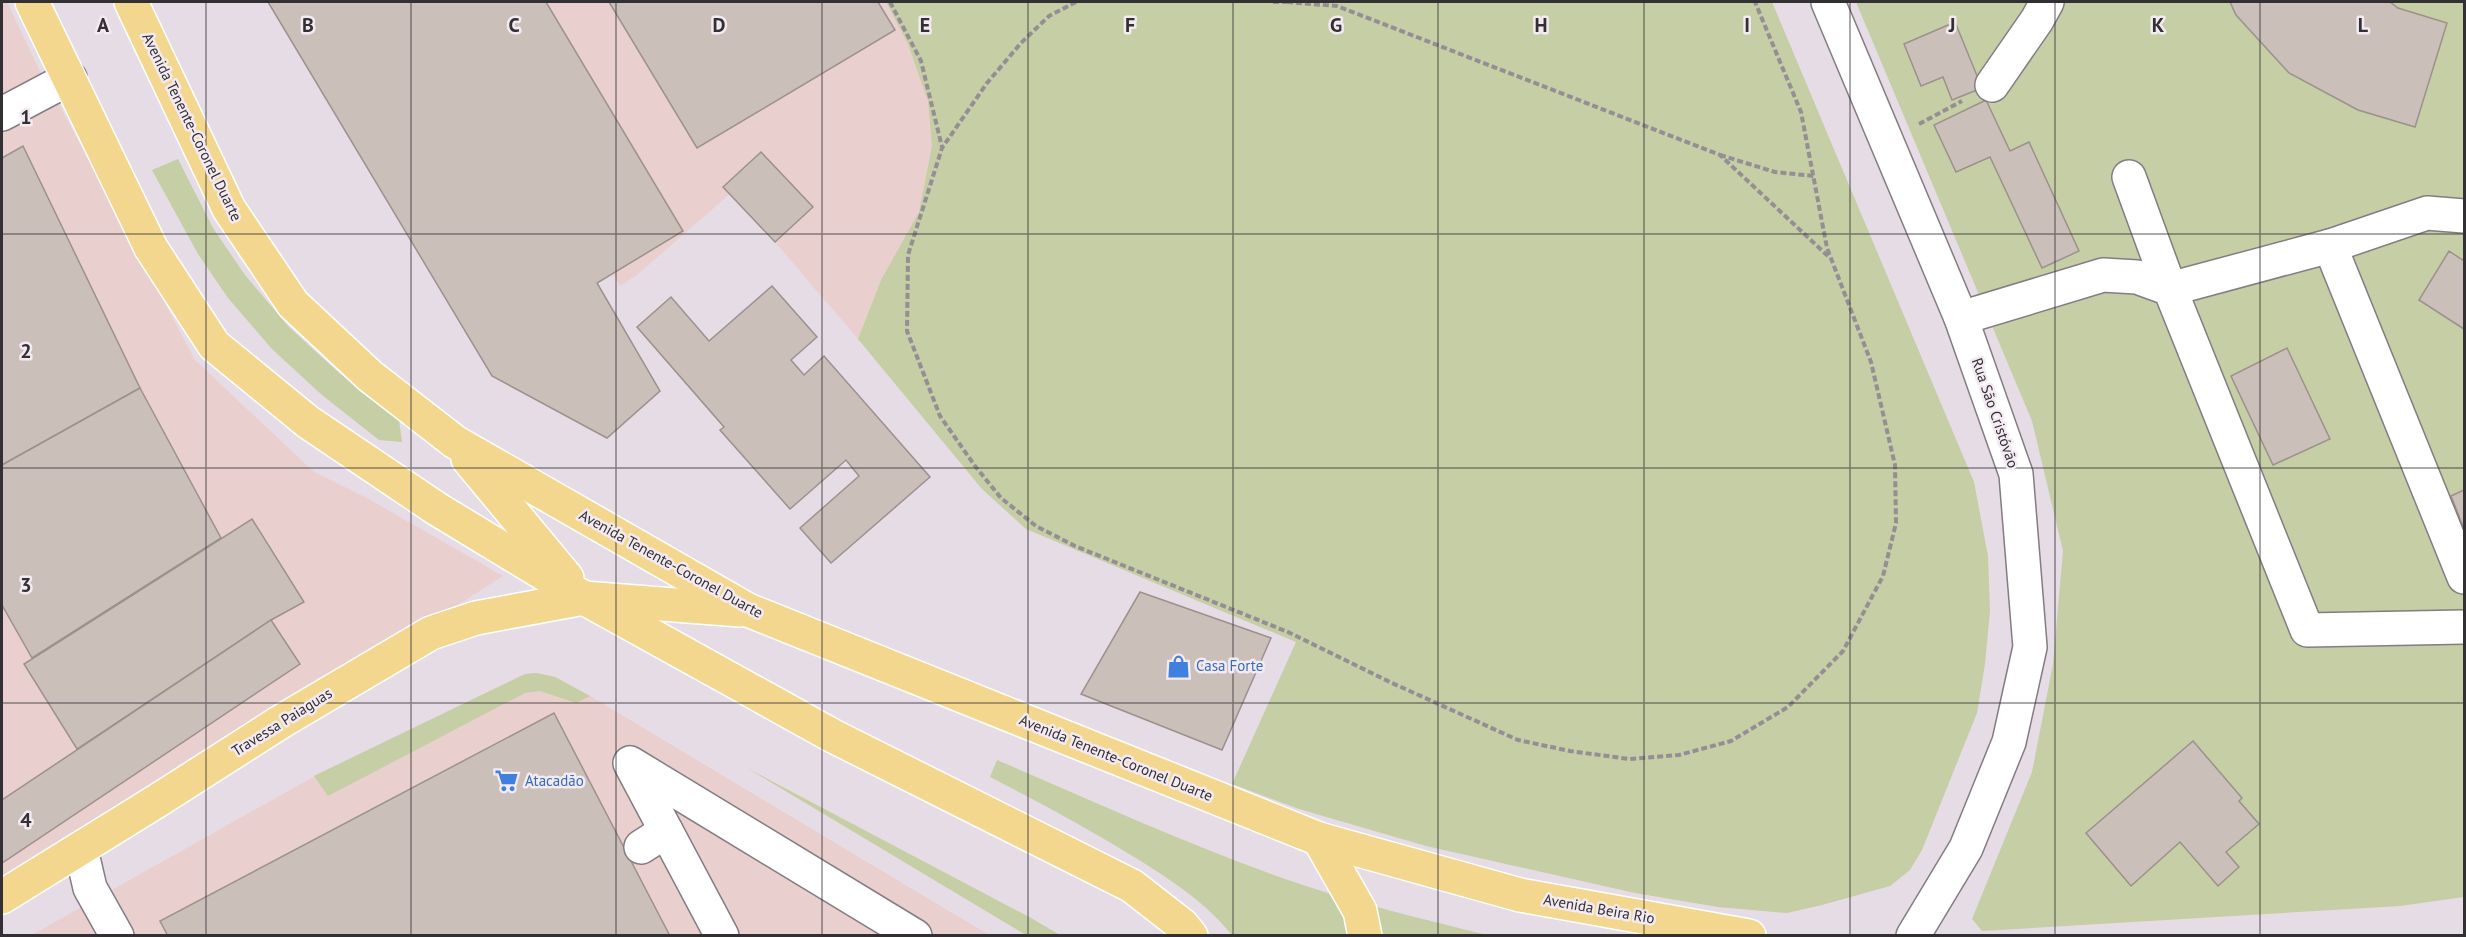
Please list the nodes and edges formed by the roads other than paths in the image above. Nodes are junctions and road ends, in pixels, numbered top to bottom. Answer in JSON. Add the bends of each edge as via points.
{"nodes":[{"id":1,"x":32,"y":2,"type":"edge"},
{"id":2,"x":131,"y":2,"type":"edge"},
{"id":3,"x":1828,"y":2,"type":"edge"},
{"id":4,"x":2047,"y":2,"type":"edge"},
{"id":5,"x":70,"y":78,"type":"junction"},
{"id":6,"x":1992,"y":85,"type":"road end"},
{"id":7,"x":2,"y":114,"type":"edge"},
{"id":8,"x":2129,"y":177,"type":"dead end"},
{"id":9,"x":2464,"y":216,"type":"edge"},
{"id":10,"x":2330,"y":246,"type":"junction"},
{"id":11,"x":2170,"y":289,"type":"junction"},
{"id":12,"x":1961,"y":318,"type":"junction"},
{"id":13,"x":454,"y":442,"type":"junction"},
{"id":14,"x":2464,"y":577,"type":"edge"},
{"id":15,"x":584,"y":598,"type":"junction"},
{"id":16,"x":748,"y":610,"type":"junction"},
{"id":17,"x":2464,"y":627,"type":"edge"},
{"id":18,"x":1318,"y":839,"type":"junction"},
{"id":19,"x":81,"y":849,"type":"junction"},
{"id":20,"x":1520,"y":895,"type":"joint"},
{"id":21,"x":2,"y":897,"type":"edge"},
{"id":22,"x":117,"y":936,"type":"edge"},
{"id":23,"x":722,"y":936,"type":"edge"},
{"id":24,"x":915,"y":936,"type":"edge"},
{"id":25,"x":1191,"y":936,"type":"edge"},
{"id":26,"x":1365,"y":936,"type":"edge"},
{"id":27,"x":1749,"y":936,"type":"edge"},
{"id":28,"x":1913,"y":936,"type":"edge"}],
"edges":[{"from":1,"to":5,"type":"main road"},
{"from":2,"to":13,"type":"main road","name":"Avenida Tenente-Coronel Duarte","via":[[229,209],[292,303],[370,376]]},
{"from":3,"to":12,"type":"street","name":"Rua São Cristóvão"},
{"from":4,"to":6,"type":"street"},
{"from":5,"to":7,"type":"street"},
{"from":5,"to":15,"type":"main road","via":[[151,248],[214,345],[308,423],[437,509]]},
{"from":8,"to":11,"type":"street"},
{"from":9,"to":10,"type":"street","via":[[2427,213]]},
{"from":10,"to":11,"type":"street"},
{"from":10,"to":14,"type":"street"},
{"from":11,"to":12,"type":"street","via":[[2137,277],[2103,275]]},
{"from":11,"to":17,"type":"street","via":[[2307,630]]},
{"from":12,"to":28,"type":"street","name":"Rua São Cristóvão","via":[[2016,474],[2030,647],[2005,753],[1966,848]]},
{"from":13,"to":15,"type":"main road"},
{"from":13,"to":16,"type":"main road","name":"Avenida Tenente-Coronel Duarte"},
{"from":15,"to":16,"type":"main road"},
{"from":15,"to":19,"type":"main road","name":"Travessa Paiaguas","via":[[476,618],[431,633],[282,721]]},
{"from":15,"to":25,"type":"main road","via":[[833,736],[1132,886]]},
{"from":16,"to":18,"type":"main road","name":"Avenida Tenente-Coronel Duarte"},
{"from":18,"to":20,"type":"main road","name":"Avenida Tenente-Coronel Duarte"},
{"from":18,"to":26,"type":"main road","via":[[1359,911]]},
{"from":19,"to":21,"type":"main road","name":"Travessa Paiaguas"},
{"from":19,"to":22,"type":"street","via":[[90,888]]},
{"from":20,"to":27,"type":"main road","name":"Avenida Beira Rio"},
{"from":23,"to":24,"type":"street","via":[[653,839],[630,763]]}]}
